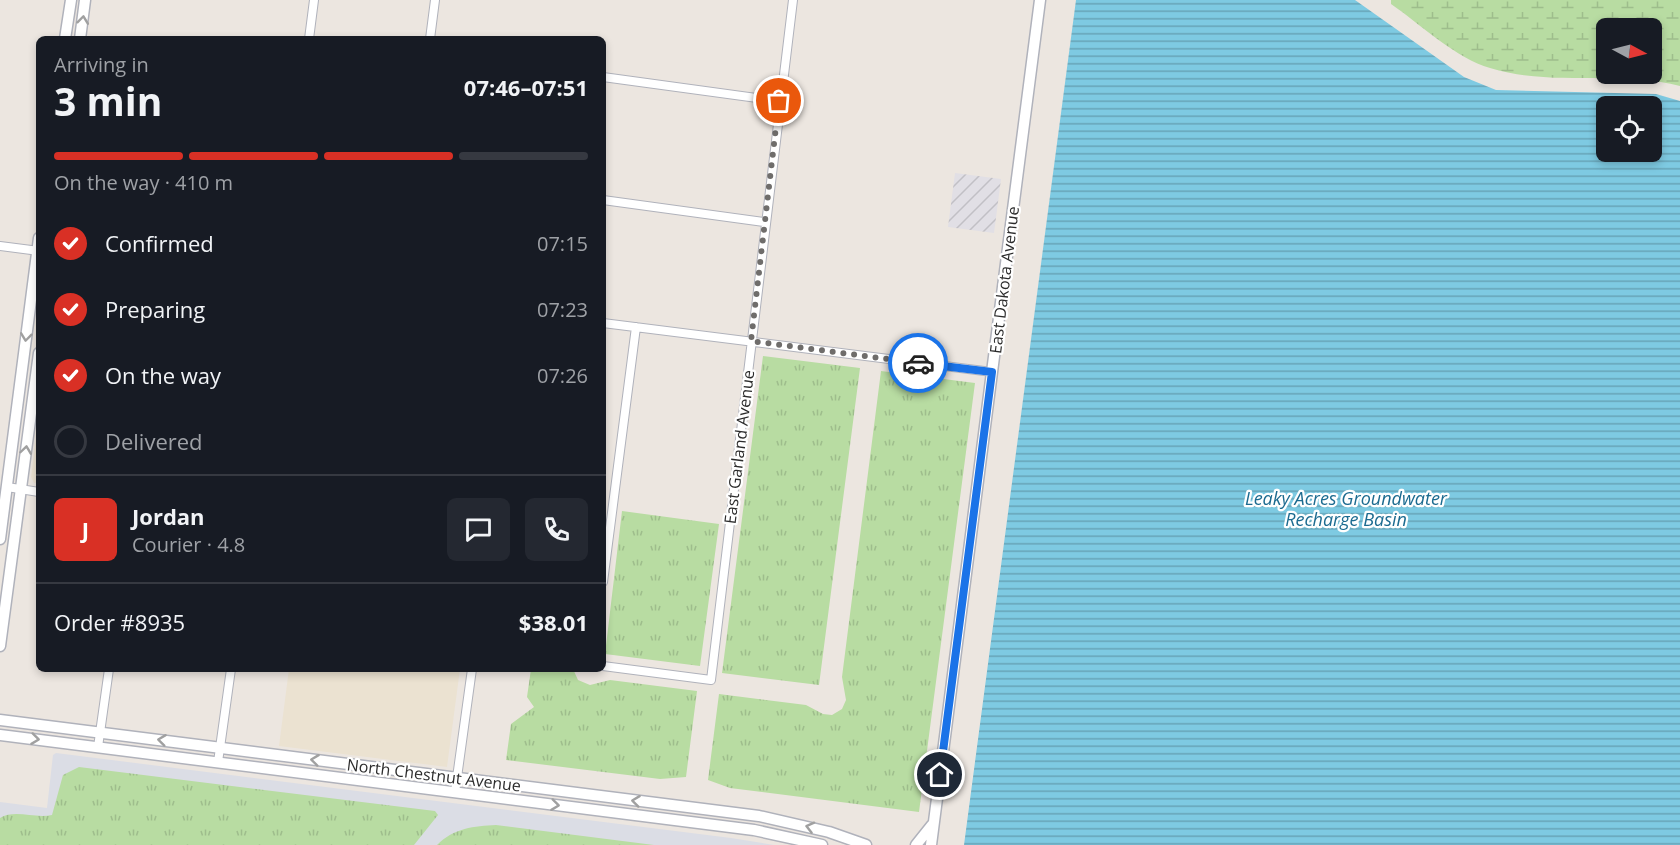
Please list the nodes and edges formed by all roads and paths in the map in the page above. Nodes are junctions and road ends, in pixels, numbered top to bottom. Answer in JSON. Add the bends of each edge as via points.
{"nodes":[{"id":1,"x":70,"y":0,"type":"edge"},
{"id":2,"x":85,"y":0,"type":"edge"},
{"id":3,"x":314,"y":0,"type":"edge"},
{"id":4,"x":435,"y":0,"type":"edge"},
{"id":5,"x":793,"y":0,"type":"edge"},
{"id":6,"x":1040,"y":0,"type":"edge"},
{"id":7,"x":67,"y":24,"type":"junction"},
{"id":8,"x":65,"y":36,"type":"edge"},
{"id":9,"x":70,"y":36,"type":"edge"},
{"id":10,"x":80,"y":36,"type":"edge"},
{"id":11,"x":309,"y":36,"type":"edge"},
{"id":12,"x":430,"y":36,"type":"edge"},
{"id":13,"x":606,"y":77,"type":"edge"},
{"id":14,"x":779,"y":101,"type":"junction"},
{"id":15,"x":606,"y":200,"type":"edge"},
{"id":16,"x":764,"y":222,"type":"junction"},
{"id":17,"x":0,"y":246,"type":"edge"},
{"id":18,"x":36,"y":251,"type":"edge"},
{"id":19,"x":36,"y":266,"type":"edge"},
{"id":20,"x":606,"y":322,"type":"edge"},
{"id":21,"x":636,"y":327,"type":"junction"},
{"id":22,"x":751,"y":341,"type":"junction"},
{"id":23,"x":992,"y":372,"type":"junction"},
{"id":24,"x":36,"y":376,"type":"edge"},
{"id":25,"x":7,"y":487,"type":"junction"},
{"id":26,"x":21,"y":490,"type":"junction"},
{"id":27,"x":36,"y":492,"type":"edge"},
{"id":28,"x":0,"y":539,"type":"edge"},
{"id":29,"x":606,"y":559,"type":"edge"},
{"id":30,"x":0,"y":646,"type":"edge"},
{"id":31,"x":606,"y":666,"type":"edge"},
{"id":32,"x":109,"y":672,"type":"edge"},
{"id":33,"x":231,"y":672,"type":"edge"},
{"id":34,"x":472,"y":672,"type":"edge"},
{"id":35,"x":0,"y":720,"type":"edge"},
{"id":36,"x":100,"y":732,"type":"junction"},
{"id":37,"x":0,"y":735,"type":"edge"},
{"id":38,"x":98,"y":747,"type":"junction"},
{"id":39,"x":220,"y":747,"type":"junction"},
{"id":40,"x":218,"y":762,"type":"junction"},
{"id":41,"x":457,"y":778,"type":"junction"},
{"id":42,"x":455,"y":792,"type":"junction"},
{"id":43,"x":694,"y":808,"type":"junction"},
{"id":44,"x":693,"y":822,"type":"junction"},
{"id":45,"x":934,"y":822,"type":"junction"},
{"id":46,"x":822,"y":845,"type":"edge"},
{"id":47,"x":866,"y":845,"type":"edge"},
{"id":48,"x":916,"y":845,"type":"edge"},
{"id":49,"x":931,"y":845,"type":"edge"}],
"edges":[{"from":1,"to":7,"type":"main road"},
{"from":10,"to":2,"type":"main road","one_way":true},
{"from":3,"to":11,"type":"street"},
{"from":4,"to":12,"type":"street"},
{"from":5,"to":14,"type":"street","name":"East Garland Avenue"},
{"from":6,"to":23,"type":"main road","name":"East Dakota Avenue"},
{"from":7,"to":8,"type":"main road"},
{"from":7,"to":9,"type":"main road"},
{"from":13,"to":14,"type":"street"},
{"from":14,"to":16,"type":"street","name":"East Garland Avenue"},
{"from":15,"to":16,"type":"street"},
{"from":16,"to":22,"type":"street","name":"East Garland Avenue"},
{"from":17,"to":18,"type":"street"},
{"from":19,"to":25,"type":"main road","one_way":true},
{"from":20,"to":21,"type":"street"},
{"from":21,"to":22,"type":"street"},
{"from":21,"to":29,"type":"street"},
{"from":22,"to":23,"type":"street"},
{"from":22,"to":31,"type":"street","name":"East Garland Avenue","via":[[711,680]]},
{"from":23,"to":45,"type":"main road","name":"East Dakota Avenue"},
{"from":26,"to":24,"type":"main road","one_way":true},
{"from":25,"to":26,"type":"street"},
{"from":25,"to":28,"type":"main road"},
{"from":26,"to":27,"type":"street"},
{"from":26,"to":30,"type":"main road"},
{"from":32,"to":36,"type":"street"},
{"from":33,"to":39,"type":"street"},
{"from":34,"to":41,"type":"street"},
{"from":35,"to":36,"type":"main road","name":"North Chestnut Avenue"},
{"from":36,"to":38,"type":"street"},
{"from":39,"to":36,"type":"main road","name":"North Chestnut Avenue","one_way":true},
{"from":37,"to":38,"type":"main road","name":"North Chestnut Avenue","one_way":true},
{"from":38,"to":40,"type":"main road","name":"North Chestnut Avenue"},
{"from":39,"to":40,"type":"street"},
{"from":41,"to":39,"type":"main road","name":"North Chestnut Avenue","one_way":true},
{"from":40,"to":42,"type":"main road","name":"North Chestnut Avenue"},
{"from":41,"to":42,"type":"street"},
{"from":43,"to":41,"type":"main road","name":"North Chestnut Avenue","one_way":true},
{"from":42,"to":44,"type":"main road","name":"North Chestnut Avenue","one_way":true},
{"from":43,"to":44,"type":"main road"},
{"from":47,"to":43,"type":"main road","name":"North Chestnut Avenue","one_way":true,"via":[[785,820]]},
{"from":44,"to":46,"type":"main road","name":"North Chestnut Avenue","via":[[779,834]]},
{"from":45,"to":48,"type":"main road"},
{"from":45,"to":49,"type":"main road","name":"East Dakota Avenue"}]}
